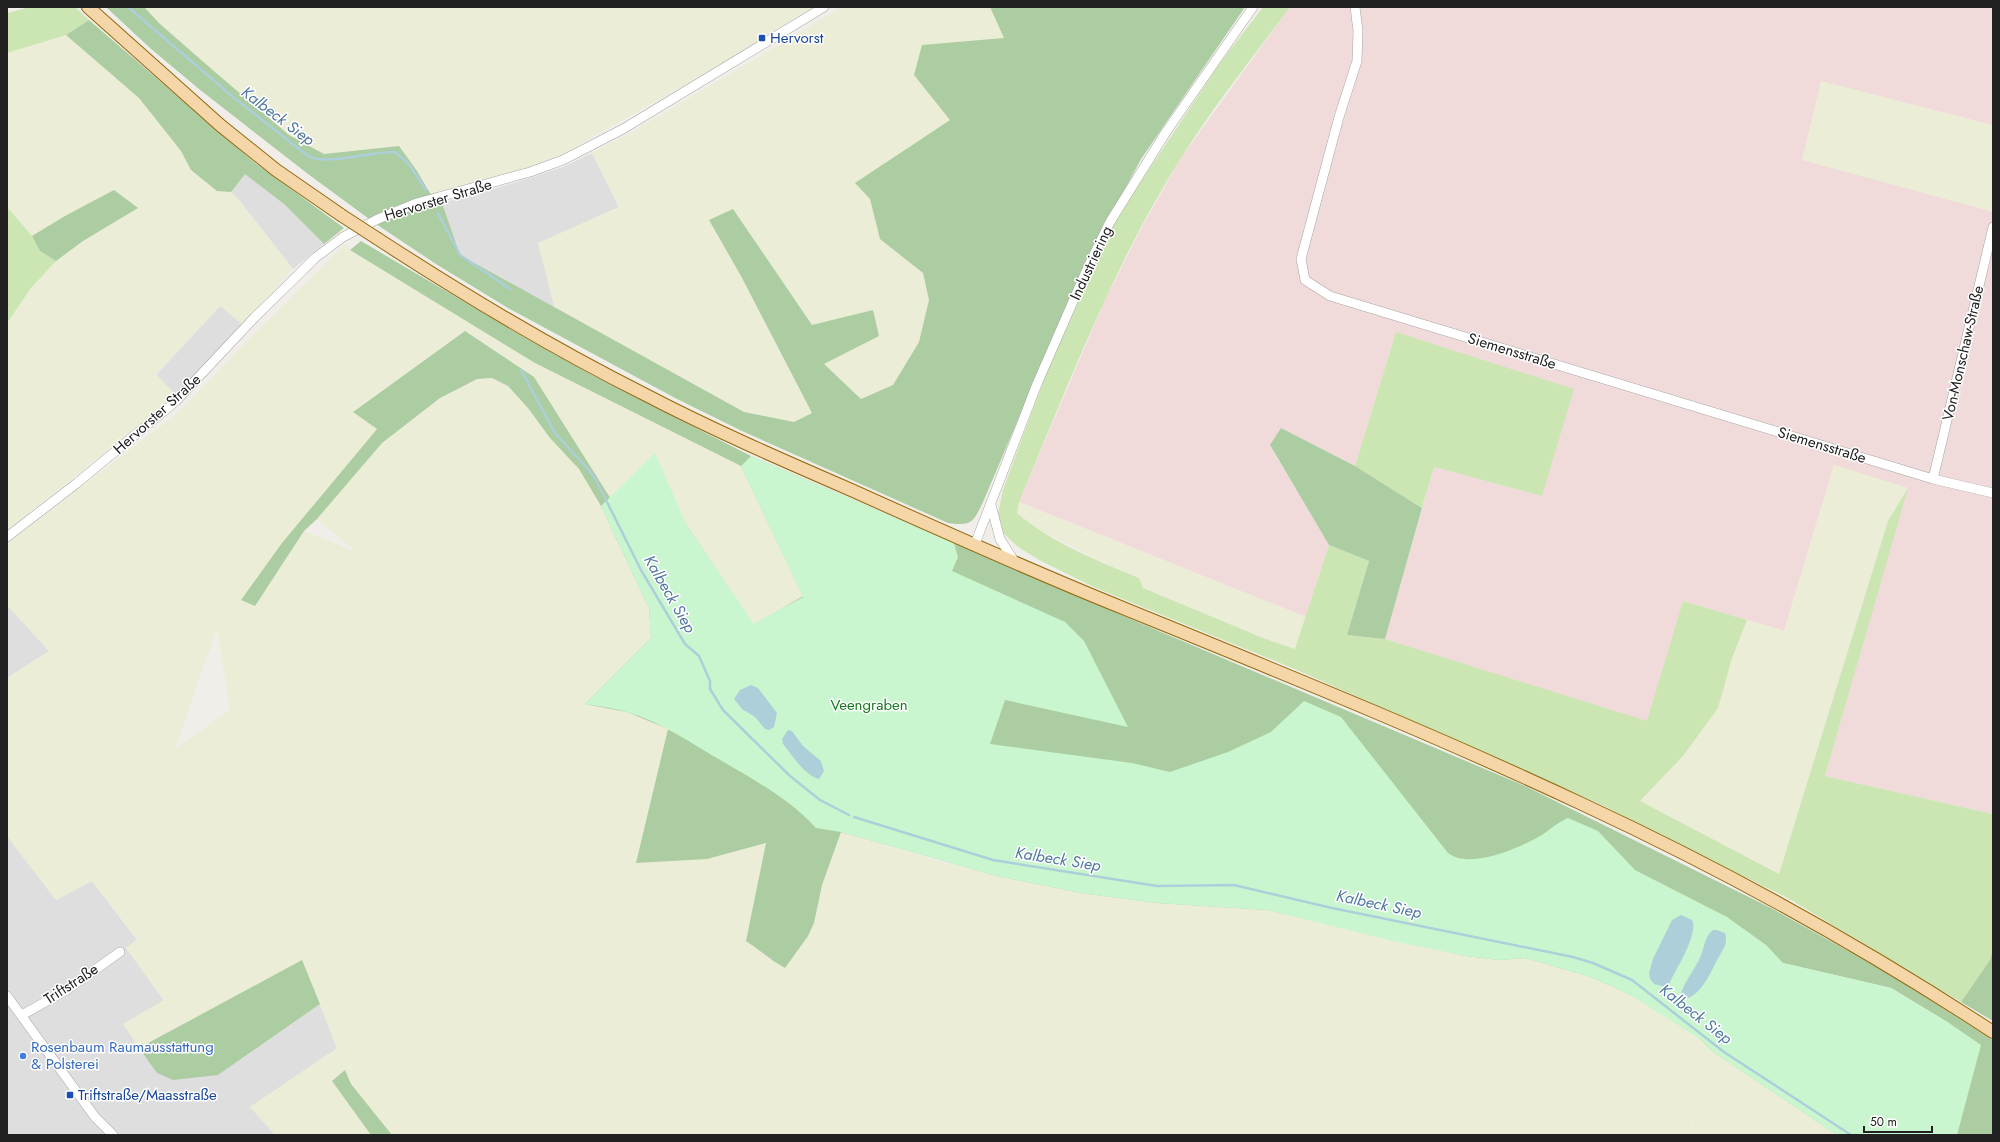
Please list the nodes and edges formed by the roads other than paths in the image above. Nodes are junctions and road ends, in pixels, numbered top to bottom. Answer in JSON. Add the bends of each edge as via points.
{"nodes":[{"id":1,"x":88,"y":7,"type":"edge"},
{"id":2,"x":824,"y":7,"type":"edge"},
{"id":3,"x":1253,"y":7,"type":"edge"},
{"id":4,"x":1355,"y":7,"type":"edge"},
{"id":5,"x":1993,"y":227,"type":"edge"},
{"id":6,"x":1933,"y":479,"type":"junction"},
{"id":7,"x":1993,"y":493,"type":"edge"},
{"id":8,"x":990,"y":505,"type":"junction"},
{"id":9,"x":7,"y":537,"type":"edge"},
{"id":10,"x":975,"y":544,"type":"junction"},
{"id":11,"x":1014,"y":561,"type":"junction"},
{"id":12,"x":120,"y":952,"type":"dead end"},
{"id":13,"x":7,"y":996,"type":"edge"},
{"id":14,"x":22,"y":1015,"type":"junction"},
{"id":15,"x":1993,"y":1032,"type":"edge"},
{"id":16,"x":113,"y":1135,"type":"edge"}],
"edges":[{"from":1,"to":10,"type":"main road","bridge":true,"via":[[220,125],[276,170],[472,299],[642,393],[724,433]]},
{"from":2,"to":9,"type":"street","name":"Hervorster Straße","via":[[623,130],[563,160],[504,180],[417,203],[343,237],[315,258],[176,401],[78,483]]},
{"from":3,"to":8,"type":"street","name":"Industriering","via":[[1166,132],[1110,222],[1037,384]]},
{"from":4,"to":6,"type":"street","name":"Siemensstraße","via":[[1358,31],[1357,61],[1339,117],[1301,259],[1305,280],[1330,296]]},
{"from":5,"to":6,"type":"street","name":"Von-Monschaw-Straße"},
{"from":6,"to":7,"type":"street","name":"Siemensstraße"},
{"from":8,"to":10,"type":"street","name":"Industriering"},
{"from":8,"to":11,"type":"street","via":[[1000,539]]},
{"from":10,"to":11,"type":"main road"},
{"from":11,"to":15,"type":"main road","via":[[1479,757],[1589,807],[1717,870],[1797,914]]},
{"from":12,"to":14,"type":"street","name":"Triftstraße","via":[[65,992]]},
{"from":13,"to":14,"type":"street"},
{"from":14,"to":16,"type":"street","via":[[79,1095]]}]}
